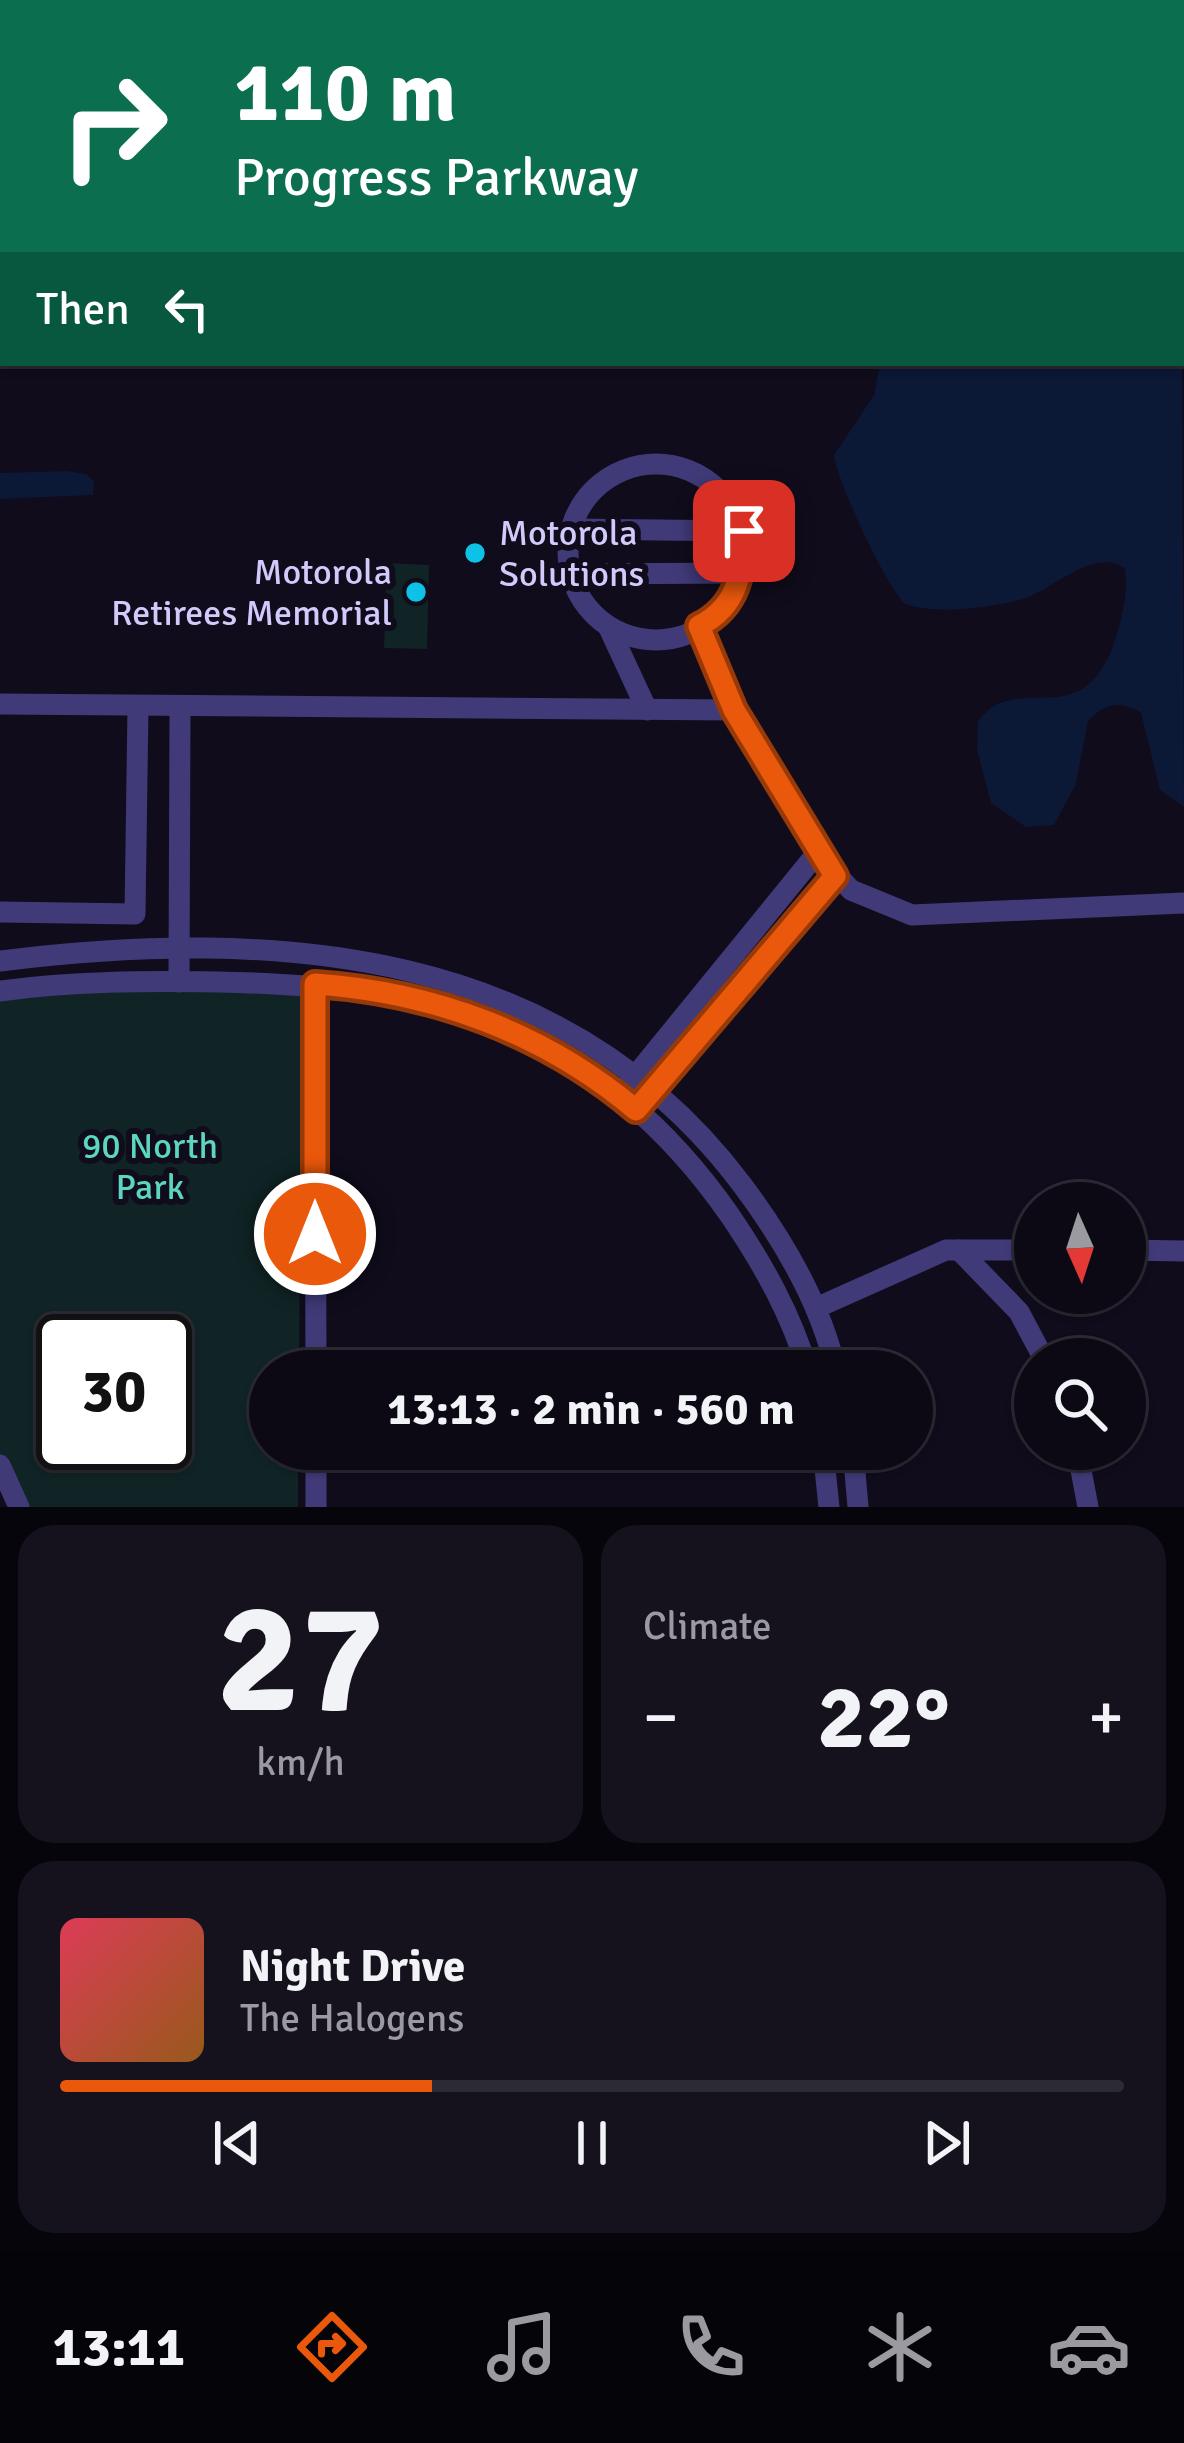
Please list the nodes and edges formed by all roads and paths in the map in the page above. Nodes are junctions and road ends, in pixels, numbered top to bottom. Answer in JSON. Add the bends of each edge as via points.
{"nodes":[{"id":1,"x":571,"y":529,"type":"junction"},
{"id":2,"x":744,"y":531,"type":"junction"},
{"id":3,"x":742,"y":573,"type":"junction"},
{"id":4,"x":572,"y":574,"type":"junction"},
{"id":5,"x":699,"y":626,"type":"junction"},
{"id":6,"x":609,"y":628,"type":"junction"},
{"id":7,"x":0,"y":704,"type":"edge"},
{"id":8,"x":138,"y":707,"type":"junction"},
{"id":9,"x":180,"y":708,"type":"junction"},
{"id":10,"x":647,"y":710,"type":"junction"},
{"id":11,"x":734,"y":710,"type":"junction"},
{"id":12,"x":818,"y":853,"type":"junction"},
{"id":13,"x":835,"y":876,"type":"junction"},
{"id":14,"x":1184,"y":903,"type":"edge"},
{"id":15,"x":0,"y":912,"type":"edge"},
{"id":16,"x":178,"y":951,"type":"junction"},
{"id":17,"x":0,"y":962,"type":"edge"},
{"id":18,"x":178,"y":982,"type":"junction"},
{"id":19,"x":315,"y":984,"type":"junction"},
{"id":20,"x":0,"y":991,"type":"edge"},
{"id":21,"x":644,"y":1083,"type":"junction"},
{"id":22,"x":628,"y":1103,"type":"junction"},
{"id":23,"x":959,"y":1250,"type":"junction"},
{"id":24,"x":1014,"y":1250,"type":"edge"},
{"id":25,"x":1146,"y":1250,"type":"edge"},
{"id":26,"x":1184,"y":1251,"type":"edge"},
{"id":27,"x":816,"y":1308,"type":"junction"},
{"id":28,"x":1033,"y":1338,"type":"edge"},
{"id":29,"x":316,"y":1350,"type":"edge"},
{"id":30,"x":800,"y":1350,"type":"edge"},
{"id":31,"x":829,"y":1350,"type":"edge"},
{"id":32,"x":0,"y":1466,"type":"edge"},
{"id":33,"x":316,"y":1470,"type":"edge"},
{"id":34,"x":826,"y":1470,"type":"edge"},
{"id":35,"x":855,"y":1470,"type":"edge"},
{"id":36,"x":1079,"y":1470,"type":"edge"},
{"id":37,"x":1082,"y":1470,"type":"edge"},
{"id":38,"x":19,"y":1507,"type":"edge"},
{"id":39,"x":316,"y":1507,"type":"edge"},
{"id":40,"x":829,"y":1507,"type":"edge"},
{"id":41,"x":858,"y":1507,"type":"edge"},
{"id":42,"x":1077,"y":1507,"type":"edge"},
{"id":43,"x":1088,"y":1507,"type":"edge"}],
"edges":[{"from":1,"to":2,"type":"street"},
{"from":1,"to":2,"type":"street","via":[[603,481],[658,463],[713,482]]},
{"from":1,"to":4,"type":"street"},
{"from":2,"to":3,"type":"street"},
{"from":3,"to":4,"type":"street"},
{"from":3,"to":5,"type":"street","via":[[718,616]]},
{"from":4,"to":6,"type":"street"},
{"from":5,"to":6,"type":"street","via":[[672,639]]},
{"from":5,"to":11,"type":"street"},
{"from":6,"to":10,"type":"street"},
{"from":7,"to":8,"type":"street"},
{"from":8,"to":9,"type":"street"},
{"from":8,"to":15,"type":"street","via":[[135,914]]},
{"from":9,"to":10,"type":"street"},
{"from":9,"to":16,"type":"street"},
{"from":10,"to":11,"type":"street"},
{"from":11,"to":12,"type":"street"},
{"from":12,"to":13,"type":"street"},
{"from":12,"to":21,"type":"street"},
{"from":13,"to":14,"type":"street","via":[[879,906],[912,915]]},
{"from":13,"to":21,"type":"street"},
{"from":16,"to":17,"type":"street"},
{"from":16,"to":18,"type":"street"},
{"from":16,"to":21,"type":"street","via":[[325,955],[437,975],[538,1012]]},
{"from":18,"to":19,"type":"street"},
{"from":18,"to":20,"type":"street"},
{"from":19,"to":22,"type":"street","via":[[412,998],[492,1023],[538,1043]]},
{"from":19,"to":29,"type":"street"},
{"from":21,"to":22,"type":"street"},
{"from":21,"to":27,"type":"street","via":[[715,1148],[781,1240]]},
{"from":22,"to":30,"type":"street","via":[[705,1180],[768,1271]]},
{"from":23,"to":24,"type":"street"},
{"from":23,"to":27,"type":"street"},
{"from":23,"to":28,"type":"street","via":[[1019,1312]]},
{"from":25,"to":26,"type":"street"},
{"from":27,"to":31,"type":"street"},
{"from":32,"to":38,"type":"street"},
{"from":33,"to":39,"type":"street"},
{"from":34,"to":40,"type":"street"},
{"from":35,"to":41,"type":"street"},
{"from":36,"to":42,"type":"street"},
{"from":37,"to":43,"type":"street"}]}
